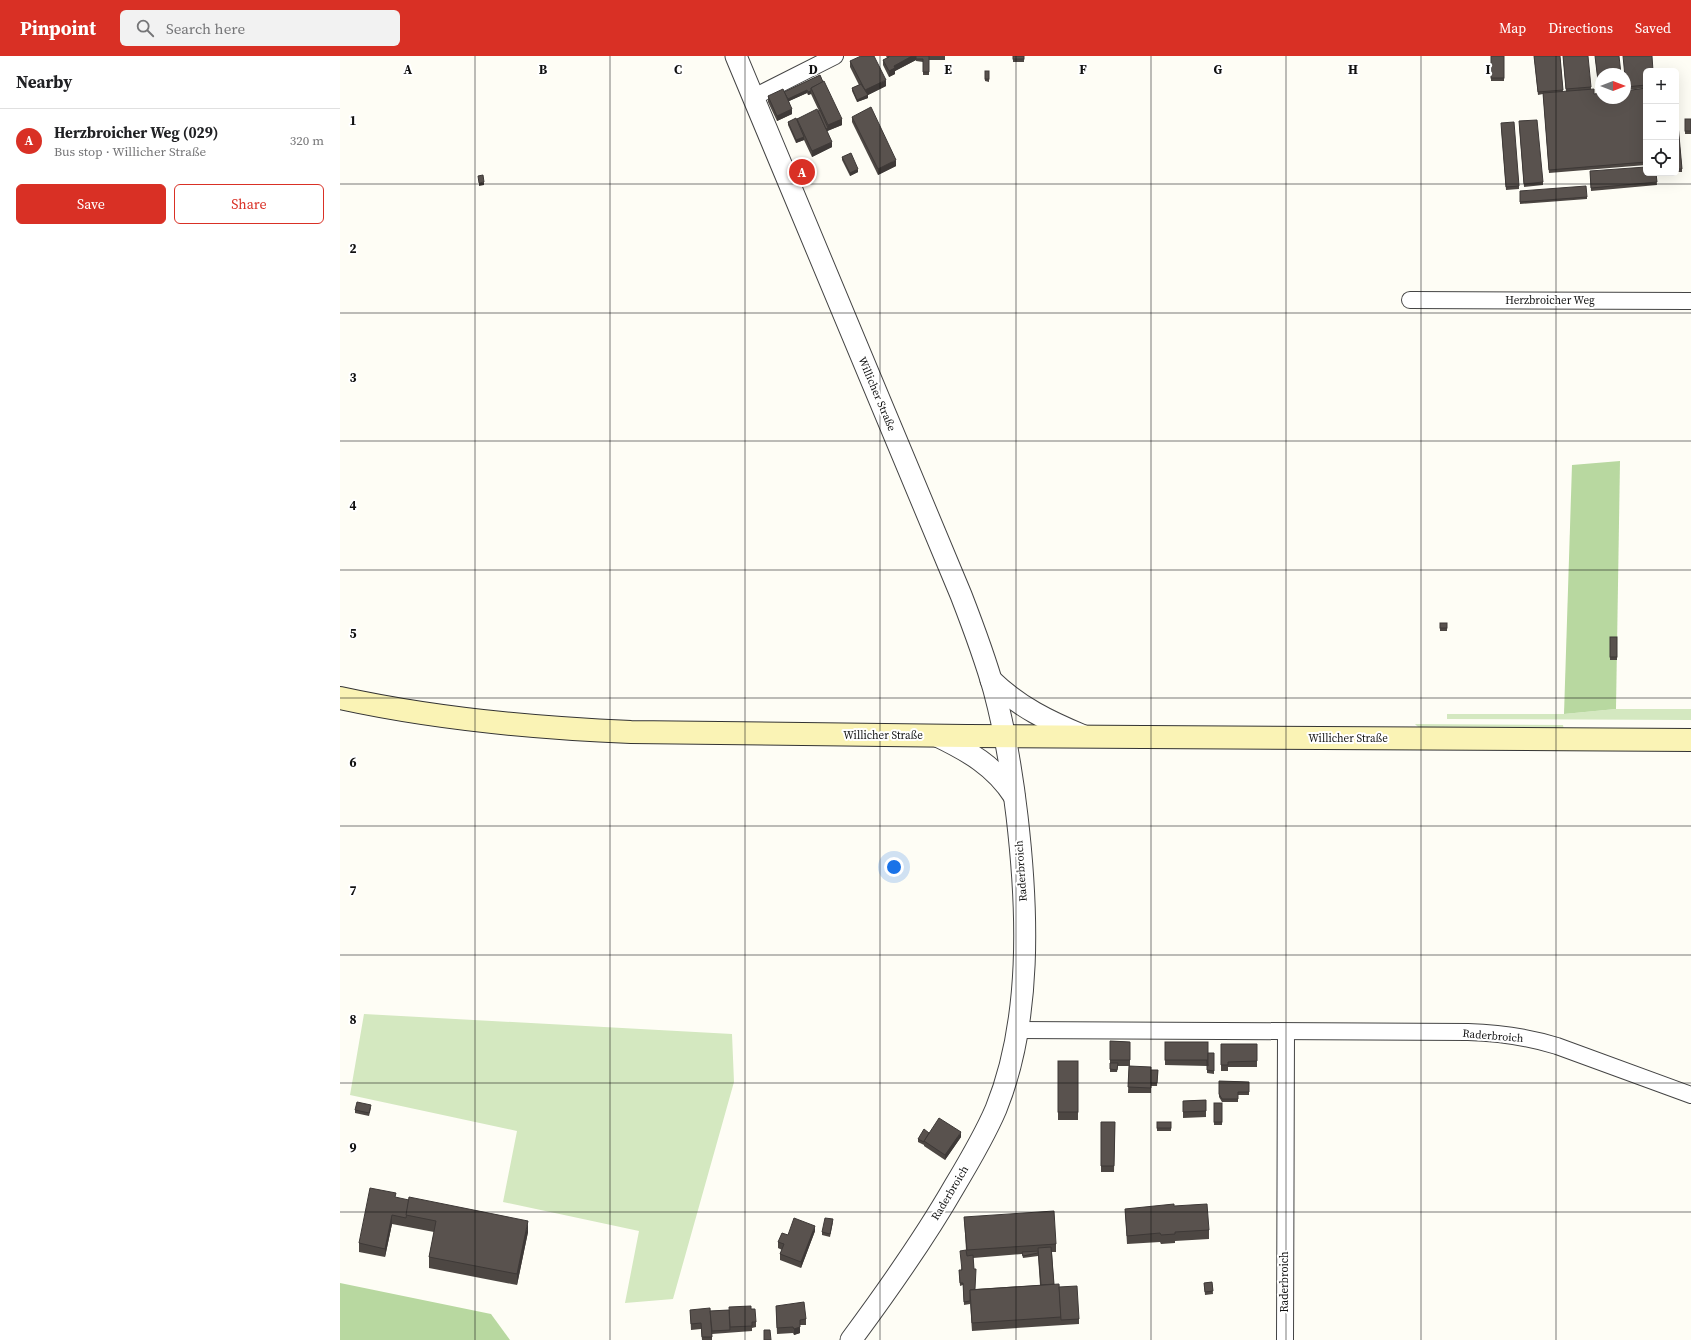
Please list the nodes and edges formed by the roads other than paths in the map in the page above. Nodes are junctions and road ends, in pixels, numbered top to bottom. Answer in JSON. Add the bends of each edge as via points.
{"nodes":[{"id":1,"x":736,"y":56,"type":"edge"},
{"id":2,"x":835,"y":56,"type":"edge"},
{"id":3,"x":754,"y":97,"type":"junction"},
{"id":4,"x":1410,"y":300,"type":"dead end"},
{"id":5,"x":1691,"y":300,"type":"edge"},
{"id":6,"x":991,"y":680,"type":"junction"},
{"id":7,"x":340,"y":698,"type":"edge"},
{"id":8,"x":937,"y":736,"type":"junction"},
{"id":9,"x":1005,"y":736,"type":"junction"},
{"id":10,"x":1084,"y":737,"type":"junction"},
{"id":11,"x":1691,"y":740,"type":"edge"},
{"id":12,"x":1014,"y":798,"type":"junction"},
{"id":13,"x":1017,"y":1030,"type":"junction"},
{"id":14,"x":1286,"y":1032,"type":"junction"},
{"id":15,"x":1691,"y":1095,"type":"edge"},
{"id":16,"x":851,"y":1340,"type":"edge"},
{"id":17,"x":1284,"y":1340,"type":"edge"}],
"edges":[{"from":1,"to":3,"type":"street","name":"Willicher Straße"},
{"from":2,"to":3,"type":"street"},
{"from":3,"to":6,"type":"street","name":"Willicher Straße","via":[[961,595]]},
{"from":4,"to":5,"type":"street","name":"Herzbroicher Weg"},
{"from":6,"to":9,"type":"street","name":"Willicher Straße"},
{"from":6,"to":10,"type":"street","via":[[1031,712]]},
{"from":7,"to":8,"type":"main road","name":"Willicher Straße","via":[[443,717],[521,726],[631,732]]},
{"from":8,"to":9,"type":"main road","name":"Willicher Straße"},
{"from":8,"to":12,"type":"street","via":[[981,759],[1001,778]]},
{"from":9,"to":10,"type":"main road","name":"Willicher Straße"},
{"from":9,"to":12,"type":"street","name":"Raderbroich"},
{"from":10,"to":11,"type":"main road","name":"Willicher Straße"},
{"from":12,"to":13,"type":"street","name":"Raderbroich","via":[[1024,916],[1023,965]]},
{"from":13,"to":14,"type":"street","name":"Raderbroich"},
{"from":13,"to":16,"type":"street","name":"Raderbroich","via":[[1002,1093],[979,1144],[916,1249]]},
{"from":14,"to":15,"type":"street","name":"Raderbroich","via":[[1468,1032],[1517,1037],[1557,1046]]},
{"from":14,"to":17,"type":"street","name":"Raderbroich"}]}
